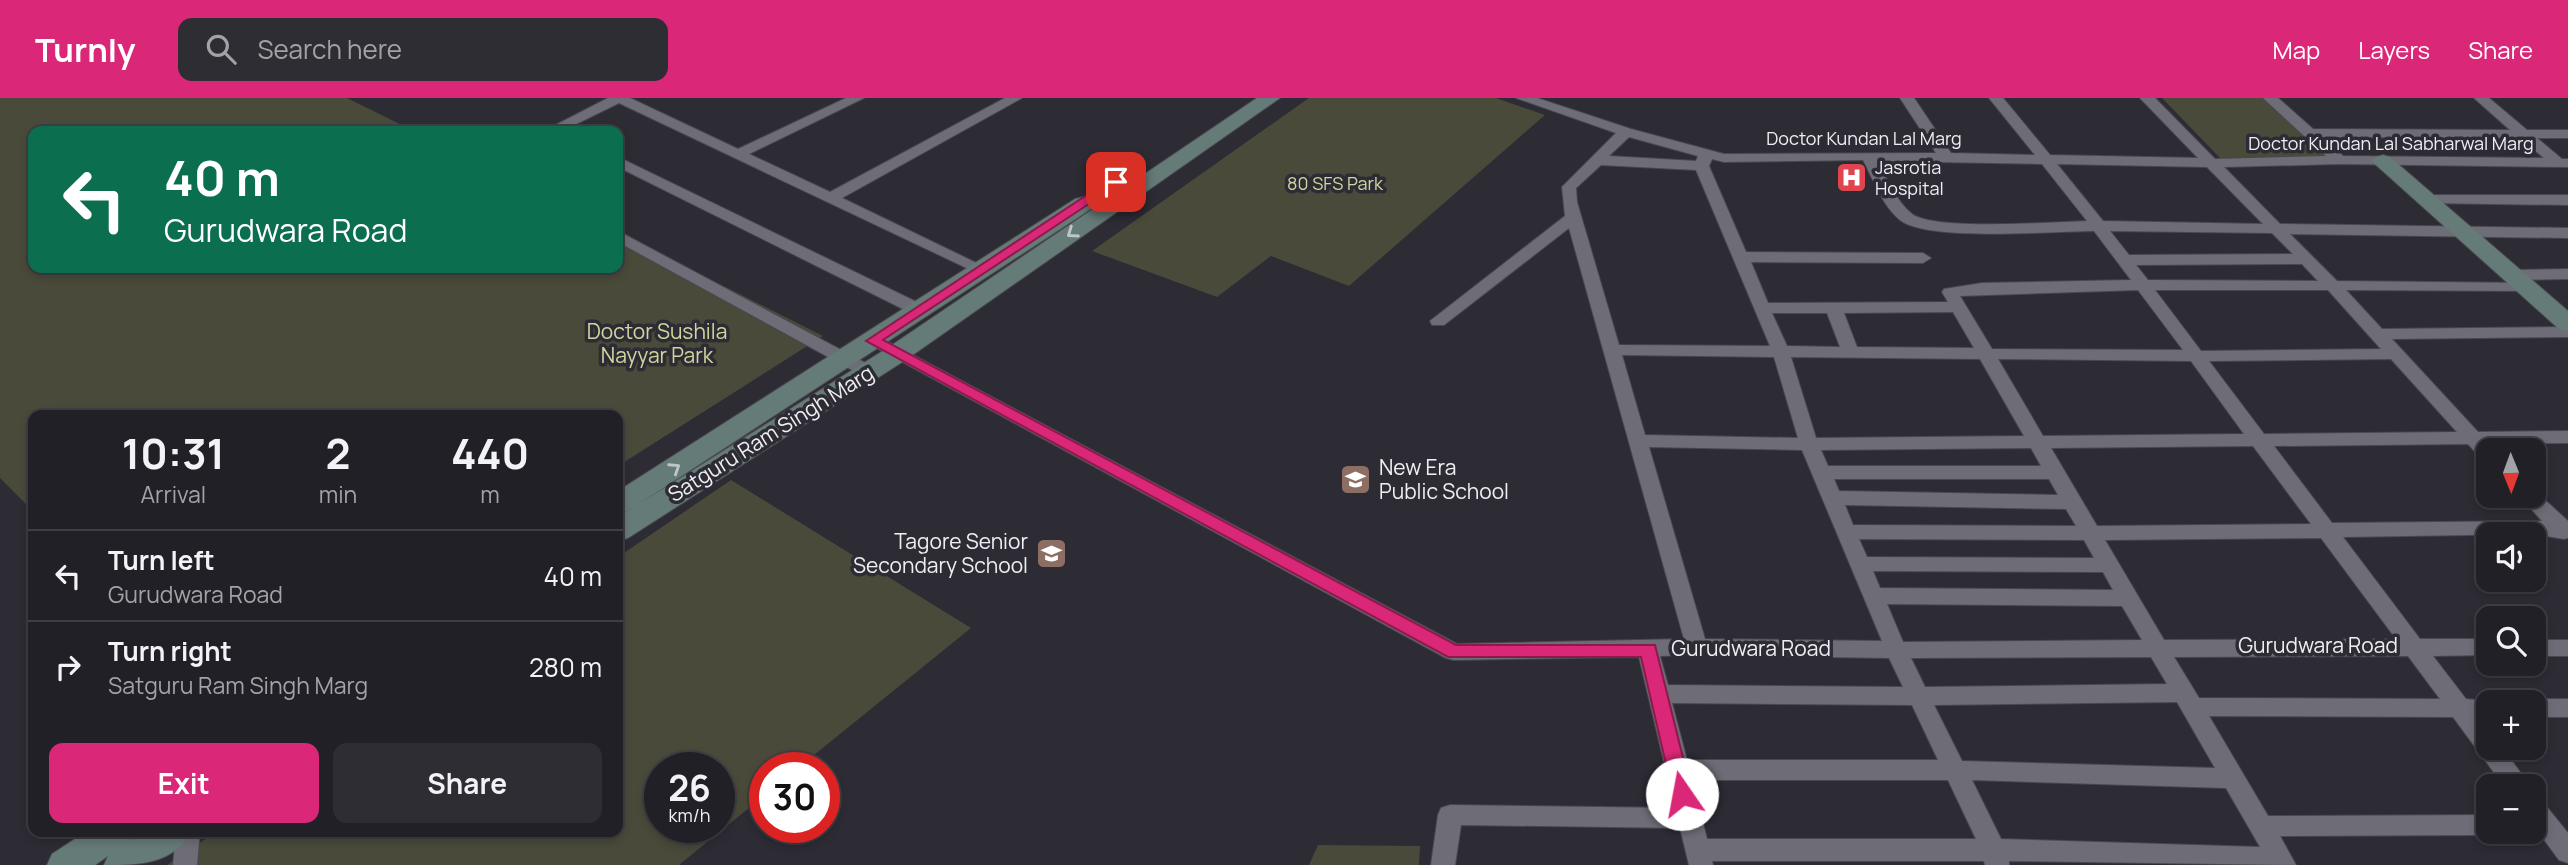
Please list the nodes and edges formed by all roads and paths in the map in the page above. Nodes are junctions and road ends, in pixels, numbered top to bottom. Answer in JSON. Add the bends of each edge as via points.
{"nodes":[{"id":1,"x":619,"y":98,"type":"edge"},
{"id":2,"x":857,"y":98,"type":"edge"},
{"id":3,"x":1015,"y":98,"type":"edge"},
{"id":4,"x":1244,"y":98,"type":"edge"},
{"id":5,"x":1270,"y":98,"type":"edge"},
{"id":6,"x":1523,"y":98,"type":"edge"},
{"id":7,"x":1907,"y":98,"type":"edge"},
{"id":8,"x":1996,"y":98,"type":"edge"},
{"id":9,"x":2147,"y":98,"type":"edge"},
{"id":10,"x":2270,"y":98,"type":"edge"},
{"id":11,"x":2481,"y":98,"type":"edge"},
{"id":12,"x":1564,"y":104,"type":"edge"},
{"id":13,"x":564,"y":126,"type":"edge"},
{"id":14,"x":1626,"y":132,"type":"junction"},
{"id":15,"x":2309,"y":133,"type":"junction"},
{"id":16,"x":2524,"y":134,"type":"junction"},
{"id":17,"x":2568,"y":134,"type":"edge"},
{"id":18,"x":738,"y":154,"type":"junction"},
{"id":19,"x":1868,"y":156,"type":"junction"},
{"id":20,"x":1947,"y":158,"type":"junction"},
{"id":21,"x":1596,"y":160,"type":"junction"},
{"id":22,"x":1704,"y":160,"type":"junction"},
{"id":23,"x":2047,"y":160,"type":"junction"},
{"id":24,"x":2339,"y":160,"type":"junction"},
{"id":25,"x":2383,"y":161,"type":"junction"},
{"id":26,"x":623,"y":163,"type":"edge"},
{"id":27,"x":2214,"y":163,"type":"junction"},
{"id":28,"x":2563,"y":163,"type":"edge"},
{"id":29,"x":830,"y":198,"type":"junction"},
{"id":30,"x":2428,"y":200,"type":"junction"},
{"id":31,"x":2568,"y":200,"type":"edge"},
{"id":32,"x":1574,"y":217,"type":"junction"},
{"id":33,"x":2099,"y":226,"type":"junction"},
{"id":34,"x":2275,"y":228,"type":"junction"},
{"id":35,"x":2465,"y":233,"type":"junction"},
{"id":36,"x":2568,"y":233,"type":"edge"},
{"id":37,"x":623,"y":239,"type":"edge"},
{"id":38,"x":1740,"y":257,"type":"junction"},
{"id":39,"x":1923,"y":258,"type":"dead end"},
{"id":40,"x":2123,"y":260,"type":"junction"},
{"id":41,"x":2304,"y":260,"type":"junction"},
{"id":42,"x":981,"y":269,"type":"junction"},
{"id":43,"x":2568,"y":274,"type":"edge"},
{"id":44,"x":2519,"y":280,"type":"junction"},
{"id":45,"x":2141,"y":285,"type":"junction"},
{"id":46,"x":2333,"y":286,"type":"junction"},
{"id":47,"x":1834,"y":307,"type":"junction"},
{"id":48,"x":1956,"y":307,"type":"junction"},
{"id":49,"x":1763,"y":308,"type":"junction"},
{"id":50,"x":919,"y":310,"type":"junction"},
{"id":51,"x":2565,"y":320,"type":"edge"},
{"id":52,"x":1438,"y":321,"type":"dead end"},
{"id":53,"x":2374,"y":334,"type":"junction"},
{"id":54,"x":873,"y":341,"type":"junction"},
{"id":55,"x":1610,"y":350,"type":"junction"},
{"id":56,"x":1781,"y":353,"type":"junction"},
{"id":57,"x":898,"y":354,"type":"junction"},
{"id":58,"x":1851,"y":354,"type":"junction"},
{"id":59,"x":2395,"y":354,"type":"junction"},
{"id":60,"x":1985,"y":355,"type":"junction"},
{"id":61,"x":2196,"y":356,"type":"junction"},
{"id":62,"x":844,"y":360,"type":"junction"},
{"id":63,"x":869,"y":372,"type":"junction"},
{"id":64,"x":2471,"y":436,"type":"junction"},
{"id":65,"x":2568,"y":437,"type":"edge"},
{"id":66,"x":2260,"y":439,"type":"junction"},
{"id":67,"x":2036,"y":440,"type":"junction"},
{"id":68,"x":1638,"y":441,"type":"junction"},
{"id":69,"x":2476,"y":441,"type":"edge"},
{"id":70,"x":1809,"y":444,"type":"junction"},
{"id":71,"x":2056,"y":472,"type":"junction"},
{"id":72,"x":1821,"y":473,"type":"junction"},
{"id":73,"x":1832,"y":498,"type":"junction"},
{"id":74,"x":623,"y":501,"type":"edge"},
{"id":75,"x":2072,"y":502,"type":"junction"},
{"id":76,"x":2542,"y":508,"type":"edge"},
{"id":77,"x":623,"y":528,"type":"edge"},
{"id":78,"x":2325,"y":530,"type":"junction"},
{"id":79,"x":2566,"y":531,"type":"edge"},
{"id":80,"x":1846,"y":532,"type":"junction"},
{"id":81,"x":2090,"y":533,"type":"junction"},
{"id":82,"x":1860,"y":564,"type":"junction"},
{"id":83,"x":2109,"y":565,"type":"junction"},
{"id":84,"x":1874,"y":596,"type":"junction"},
{"id":85,"x":2129,"y":598,"type":"junction"},
{"id":86,"x":2159,"y":646,"type":"junction"},
{"id":87,"x":2414,"y":646,"type":"junction"},
{"id":88,"x":1697,"y":647,"type":"junction"},
{"id":89,"x":2476,"y":647,"type":"edge"},
{"id":90,"x":2546,"y":648,"type":"edge"},
{"id":91,"x":2568,"y":648,"type":"edge"},
{"id":92,"x":1648,"y":650,"type":"junction"},
{"id":93,"x":1896,"y":650,"type":"junction"},
{"id":94,"x":1659,"y":694,"type":"junction"},
{"id":95,"x":1918,"y":696,"type":"junction"},
{"id":96,"x":2189,"y":700,"type":"junction"},
{"id":97,"x":2461,"y":708,"type":"junction"},
{"id":98,"x":2476,"y":708,"type":"edge"},
{"id":99,"x":2546,"y":708,"type":"edge"},
{"id":100,"x":2568,"y":708,"type":"edge"},
{"id":101,"x":2476,"y":729,"type":"edge"},
{"id":102,"x":1678,"y":770,"type":"junction"},
{"id":103,"x":1953,"y":770,"type":"junction"},
{"id":104,"x":2232,"y":778,"type":"junction"},
{"id":105,"x":1687,"y":818,"type":"junction"},
{"id":106,"x":2546,"y":821,"type":"edge"},
{"id":107,"x":2476,"y":825,"type":"edge"},
{"id":108,"x":2261,"y":826,"type":"junction"},
{"id":109,"x":108,"y":837,"type":"edge"},
{"id":110,"x":164,"y":837,"type":"edge"},
{"id":111,"x":187,"y":837,"type":"edge"},
{"id":112,"x":2568,"y":852,"type":"edge"},
{"id":113,"x":1996,"y":857,"type":"edge"},
{"id":114,"x":1700,"y":858,"type":"edge"},
{"id":115,"x":2282,"y":861,"type":"edge"},
{"id":116,"x":65,"y":865,"type":"edge"},
{"id":117,"x":122,"y":865,"type":"edge"},
{"id":118,"x":185,"y":865,"type":"edge"},
{"id":119,"x":1443,"y":865,"type":"edge"}],
"edges":[{"from":1,"to":13,"type":"street"},
{"from":1,"to":18,"type":"street"},
{"from":2,"to":18,"type":"street"},
{"from":3,"to":29,"type":"street"},
{"from":4,"to":42,"type":"main road","name":"Satguru Ram Singh Marg"},
{"from":5,"to":57,"type":"main road","name":"Satguru Ram Singh Marg","one_way":true},
{"from":6,"to":12,"type":"street","name":"Doctor Kundan Lal Marg"},
{"from":7,"to":20,"type":"street"},
{"from":8,"to":23,"type":"street"},
{"from":9,"to":27,"type":"street"},
{"from":10,"to":15,"type":"street"},
{"from":11,"to":16,"type":"street"},
{"from":12,"to":14,"type":"street","name":"Doctor Kundan Lal Marg"},
{"from":14,"to":21,"type":"street"},
{"from":14,"to":22,"type":"street","name":"Doctor Kundan Lal Marg"},
{"from":15,"to":16,"type":"street"},
{"from":15,"to":24,"type":"street"},
{"from":16,"to":17,"type":"street"},
{"from":16,"to":28,"type":"street"},
{"from":18,"to":29,"type":"street"},
{"from":19,"to":20,"type":"street","name":"Doctor Kundan Lal Marg"},
{"from":19,"to":22,"type":"street","name":"Doctor Kundan Lal Marg"},
{"from":19,"to":33,"type":"street","via":[[1894,205],[1917,224],[1948,228]]},
{"from":20,"to":23,"type":"street","name":"Doctor Kundan Lal Marg"},
{"from":21,"to":22,"type":"street"},
{"from":21,"to":32,"type":"street","via":[[1569,188]]},
{"from":22,"to":38,"type":"street"},
{"from":23,"to":27,"type":"street","name":"Doctor Kundan Lal Marg"},
{"from":23,"to":33,"type":"street"},
{"from":24,"to":25,"type":"street","name":"Doctor Kundan Lal Sabharwal Marg"},
{"from":24,"to":27,"type":"street","name":"Doctor Kundan Lal Sabharwal Marg"},
{"from":25,"to":28,"type":"street","name":"Doctor Kundan Lal Sabharwal Marg"},
{"from":25,"to":30,"type":"main road"},
{"from":26,"to":50,"type":"street"},
{"from":27,"to":34,"type":"street"},
{"from":29,"to":42,"type":"street"},
{"from":30,"to":31,"type":"street"},
{"from":30,"to":35,"type":"main road"},
{"from":32,"to":52,"type":"street"},
{"from":32,"to":55,"type":"street"},
{"from":33,"to":34,"type":"street"},
{"from":33,"to":40,"type":"street"},
{"from":34,"to":35,"type":"street"},
{"from":34,"to":41,"type":"street"},
{"from":35,"to":36,"type":"street"},
{"from":35,"to":44,"type":"main road"},
{"from":37,"to":62,"type":"street"},
{"from":38,"to":39,"type":"street"},
{"from":38,"to":49,"type":"street"},
{"from":40,"to":41,"type":"street"},
{"from":40,"to":45,"type":"street"},
{"from":41,"to":46,"type":"street"},
{"from":42,"to":50,"type":"main road","name":"Satguru Ram Singh Marg"},
{"from":43,"to":44,"type":"street"},
{"from":44,"to":46,"type":"street"},
{"from":44,"to":51,"type":"main road"},
{"from":45,"to":46,"type":"street"},
{"from":45,"to":48,"type":"street","via":[[1952,290]]},
{"from":45,"to":61,"type":"street"},
{"from":46,"to":53,"type":"street"},
{"from":47,"to":48,"type":"street"},
{"from":47,"to":49,"type":"street"},
{"from":47,"to":58,"type":"street"},
{"from":48,"to":60,"type":"street"},
{"from":49,"to":56,"type":"street"},
{"from":50,"to":54,"type":"main road","name":"Satguru Ram Singh Marg"},
{"from":51,"to":53,"type":"street"},
{"from":53,"to":59,"type":"street"},
{"from":54,"to":57,"type":"street","name":"Gurudwara Road"},
{"from":54,"to":62,"type":"main road","name":"Satguru Ram Singh Marg"},
{"from":55,"to":56,"type":"street"},
{"from":55,"to":68,"type":"street"},
{"from":56,"to":58,"type":"street"},
{"from":56,"to":70,"type":"street"},
{"from":57,"to":63,"type":"main road","name":"Satguru Ram Singh Marg"},
{"from":57,"to":92,"type":"street","name":"Gurudwara Road","via":[[1454,652]]},
{"from":58,"to":60,"type":"street"},
{"from":59,"to":61,"type":"street"},
{"from":59,"to":64,"type":"street"},
{"from":60,"to":61,"type":"street"},
{"from":60,"to":67,"type":"street"},
{"from":61,"to":66,"type":"street"},
{"from":62,"to":63,"type":"street"},
{"from":74,"to":62,"type":"main road","name":"Satguru Ram Singh Marg","one_way":true},
{"from":63,"to":77,"type":"main road","name":"Satguru Ram Singh Marg"},
{"from":64,"to":65,"type":"street"},
{"from":64,"to":66,"type":"street"},
{"from":64,"to":69,"type":"street"},
{"from":66,"to":67,"type":"street"},
{"from":66,"to":78,"type":"street"},
{"from":67,"to":70,"type":"street"},
{"from":67,"to":71,"type":"street"},
{"from":68,"to":70,"type":"street"},
{"from":68,"to":88,"type":"street"},
{"from":70,"to":72,"type":"street"},
{"from":71,"to":72,"type":"street"},
{"from":71,"to":75,"type":"street"},
{"from":72,"to":73,"type":"street"},
{"from":73,"to":75,"type":"street"},
{"from":73,"to":80,"type":"street"},
{"from":75,"to":81,"type":"street"},
{"from":76,"to":79,"type":"street"},
{"from":78,"to":79,"type":"street"},
{"from":78,"to":81,"type":"street"},
{"from":78,"to":87,"type":"street"},
{"from":80,"to":81,"type":"street"},
{"from":80,"to":82,"type":"street"},
{"from":81,"to":83,"type":"street"},
{"from":82,"to":83,"type":"street"},
{"from":82,"to":84,"type":"street"},
{"from":83,"to":85,"type":"street"},
{"from":84,"to":85,"type":"street"},
{"from":84,"to":93,"type":"street"},
{"from":85,"to":86,"type":"street"},
{"from":86,"to":87,"type":"street","name":"Gurudwara Road"},
{"from":86,"to":93,"type":"street","name":"Gurudwara Road"},
{"from":86,"to":96,"type":"street"},
{"from":87,"to":89,"type":"street","name":"Gurudwara Road"},
{"from":87,"to":97,"type":"street"},
{"from":88,"to":92,"type":"street","name":"Gurudwara Road"},
{"from":88,"to":93,"type":"street","name":"Gurudwara Road"},
{"from":90,"to":91,"type":"street"},
{"from":92,"to":94,"type":"street"},
{"from":93,"to":95,"type":"street"},
{"from":94,"to":95,"type":"street"},
{"from":94,"to":102,"type":"street"},
{"from":95,"to":96,"type":"street"},
{"from":95,"to":103,"type":"street"},
{"from":96,"to":97,"type":"street"},
{"from":96,"to":104,"type":"street"},
{"from":97,"to":98,"type":"street"},
{"from":97,"to":101,"type":"street"},
{"from":99,"to":100,"type":"street"},
{"from":102,"to":103,"type":"street"},
{"from":102,"to":105,"type":"street"},
{"from":103,"to":104,"type":"street"},
{"from":103,"to":113,"type":"street"},
{"from":104,"to":108,"type":"street"},
{"from":105,"to":114,"type":"street"},
{"from":105,"to":119,"type":"street","via":[[1450,815]]},
{"from":106,"to":112,"type":"street"},
{"from":107,"to":108,"type":"street"},
{"from":108,"to":115,"type":"street"},
{"from":109,"to":116,"type":"main road"},
{"from":110,"to":117,"type":"main road"},
{"from":111,"to":118,"type":"street"},
{"from":113,"to":114,"type":"street"},
{"from":113,"to":115,"type":"street"}]}
